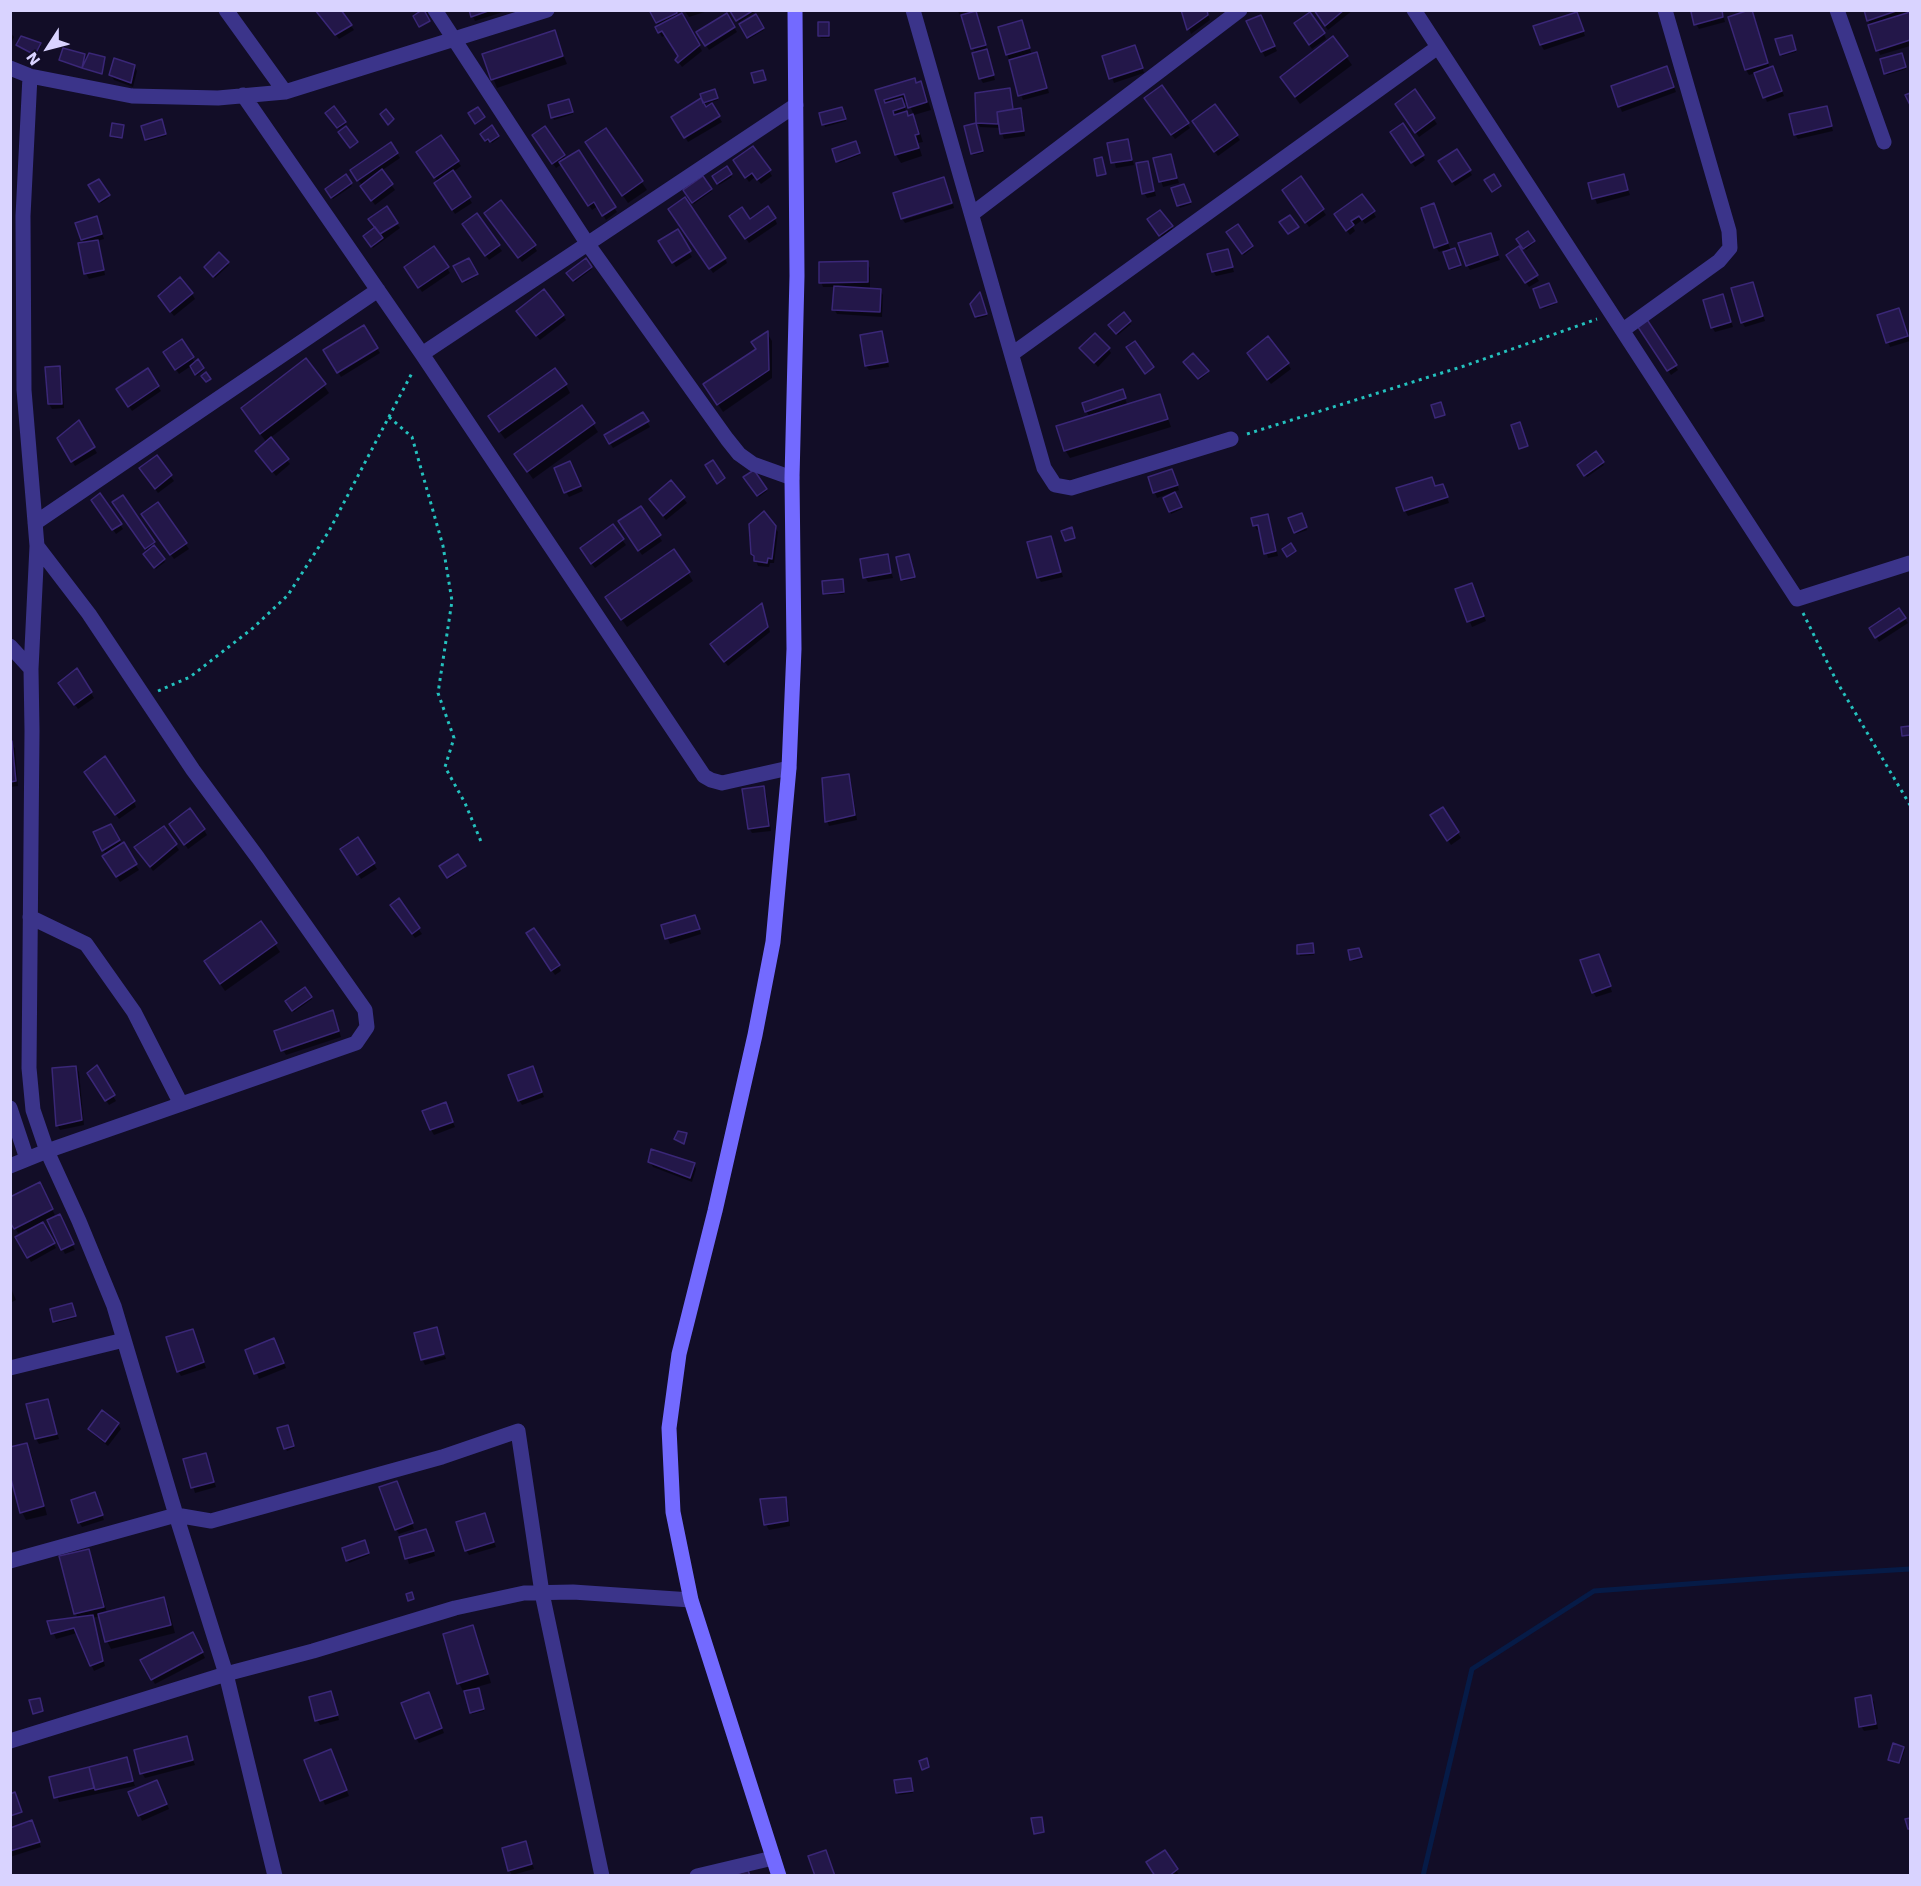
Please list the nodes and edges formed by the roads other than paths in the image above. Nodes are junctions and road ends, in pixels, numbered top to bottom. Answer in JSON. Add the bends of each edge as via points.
{"nodes":[{"id":1,"x":226,"y":10,"type":"edge"},
{"id":2,"x":435,"y":10,"type":"edge"},
{"id":3,"x":547,"y":10,"type":"edge"},
{"id":4,"x":795,"y":10,"type":"edge"},
{"id":5,"x":913,"y":10,"type":"edge"},
{"id":6,"x":1240,"y":10,"type":"edge"},
{"id":7,"x":1414,"y":10,"type":"edge"},
{"id":8,"x":1665,"y":10,"type":"edge"},
{"id":9,"x":1837,"y":10,"type":"edge"},
{"id":10,"x":454,"y":39,"type":"junction"},
{"id":11,"x":1438,"y":47,"type":"junction"},
{"id":12,"x":10,"y":68,"type":"edge"},
{"id":13,"x":30,"y":76,"type":"junction"},
{"id":14,"x":285,"y":92,"type":"junction"},
{"id":15,"x":243,"y":95,"type":"junction"},
{"id":16,"x":796,"y":105,"type":"junction"},
{"id":17,"x":1884,"y":142,"type":"dead end"},
{"id":18,"x":972,"y":214,"type":"junction"},
{"id":19,"x":587,"y":243,"type":"junction"},
{"id":20,"x":378,"y":290,"type":"junction"},
{"id":21,"x":1623,"y":330,"type":"junction"},
{"id":22,"x":422,"y":354,"type":"junction"},
{"id":23,"x":1012,"y":354,"type":"junction"},
{"id":24,"x":10,"y":375,"type":"edge"},
{"id":25,"x":24,"y":390,"type":"junction"},
{"id":26,"x":1231,"y":439,"type":"road end"},
{"id":27,"x":792,"y":478,"type":"junction"},
{"id":28,"x":36,"y":523,"type":"junction"},
{"id":29,"x":37,"y":546,"type":"junction"},
{"id":30,"x":1911,"y":563,"type":"edge"},
{"id":31,"x":10,"y":646,"type":"edge"},
{"id":32,"x":31,"y":669,"type":"junction"},
{"id":33,"x":789,"y":768,"type":"junction"},
{"id":34,"x":30,"y":917,"type":"junction"},
{"id":35,"x":181,"y":1104,"type":"junction"},
{"id":36,"x":10,"y":1108,"type":"edge"},
{"id":37,"x":47,"y":1151,"type":"junction"},
{"id":38,"x":27,"y":1159,"type":"junction"},
{"id":39,"x":10,"y":1166,"type":"edge"},
{"id":40,"x":124,"y":1340,"type":"junction"},
{"id":41,"x":10,"y":1368,"type":"edge"},
{"id":42,"x":176,"y":1515,"type":"junction"},
{"id":43,"x":10,"y":1561,"type":"edge"},
{"id":44,"x":542,"y":1593,"type":"junction"},
{"id":45,"x":691,"y":1600,"type":"junction"},
{"id":46,"x":226,"y":1674,"type":"junction"},
{"id":47,"x":10,"y":1742,"type":"edge"},
{"id":48,"x":773,"y":1858,"type":"junction"},
{"id":49,"x":275,"y":1875,"type":"edge"},
{"id":50,"x":602,"y":1875,"type":"edge"},
{"id":51,"x":697,"y":1875,"type":"edge"},
{"id":52,"x":779,"y":1875,"type":"edge"}],
"edges":[{"from":1,"to":14,"type":"street"},
{"from":2,"to":10,"type":"street"},
{"from":3,"to":10,"type":"street"},
{"from":4,"to":16,"type":"main road"},
{"from":5,"to":18,"type":"street"},
{"from":6,"to":18,"type":"street"},
{"from":7,"to":11,"type":"street"},
{"from":8,"to":21,"type":"street","via":[[1729,231],[1730,248],[1719,261]]},
{"from":9,"to":17,"type":"street"},
{"from":10,"to":14,"type":"street"},
{"from":10,"to":19,"type":"street"},
{"from":11,"to":21,"type":"street"},
{"from":11,"to":23,"type":"street"},
{"from":12,"to":13,"type":"street"},
{"from":13,"to":15,"type":"street","via":[[132,96]]},
{"from":13,"to":25,"type":"street","via":[[23,216]]},
{"from":14,"to":15,"type":"street"},
{"from":15,"to":20,"type":"street"},
{"from":16,"to":19,"type":"street"},
{"from":16,"to":27,"type":"main road"},
{"from":18,"to":23,"type":"street"},
{"from":19,"to":22,"type":"street"},
{"from":19,"to":27,"type":"street","via":[[740,454],[753,464]]},
{"from":20,"to":22,"type":"street"},
{"from":20,"to":28,"type":"street"},
{"from":21,"to":30,"type":"street","via":[[1797,599]]},
{"from":22,"to":33,"type":"street","via":[[704,776],[722,783]]},
{"from":23,"to":26,"type":"street","via":[[1044,468],[1055,486],[1071,488]]},
{"from":24,"to":25,"type":"street"},
{"from":25,"to":28,"type":"street"},
{"from":27,"to":33,"type":"main road","via":[[794,649]]},
{"from":28,"to":29,"type":"street"},
{"from":29,"to":32,"type":"street"},
{"from":29,"to":35,"type":"street","via":[[89,614],[193,770],[364,1010],[367,1027],[356,1043]]},
{"from":31,"to":32,"type":"street"},
{"from":32,"to":34,"type":"street"},
{"from":33,"to":45,"type":"main road","via":[[773,942],[715,1211],[679,1354],[669,1428],[673,1512]]},
{"from":34,"to":35,"type":"street","via":[[86,944],[134,1012]]},
{"from":34,"to":37,"type":"street","via":[[29,1068],[33,1110]]},
{"from":35,"to":37,"type":"street"},
{"from":36,"to":38,"type":"street"},
{"from":37,"to":38,"type":"street"},
{"from":37,"to":40,"type":"street","via":[[114,1306]]},
{"from":38,"to":39,"type":"street"},
{"from":40,"to":41,"type":"street"},
{"from":40,"to":42,"type":"street"},
{"from":42,"to":43,"type":"street"},
{"from":42,"to":44,"type":"street","via":[[211,1521],[442,1457],[518,1431]]},
{"from":42,"to":46,"type":"street"},
{"from":44,"to":45,"type":"street"},
{"from":44,"to":46,"type":"street","via":[[524,1593],[455,1608]]},
{"from":44,"to":50,"type":"street"},
{"from":45,"to":48,"type":"main road"},
{"from":46,"to":47,"type":"street"},
{"from":46,"to":49,"type":"street"},
{"from":48,"to":51,"type":"street"},
{"from":48,"to":52,"type":"main road"}]}
